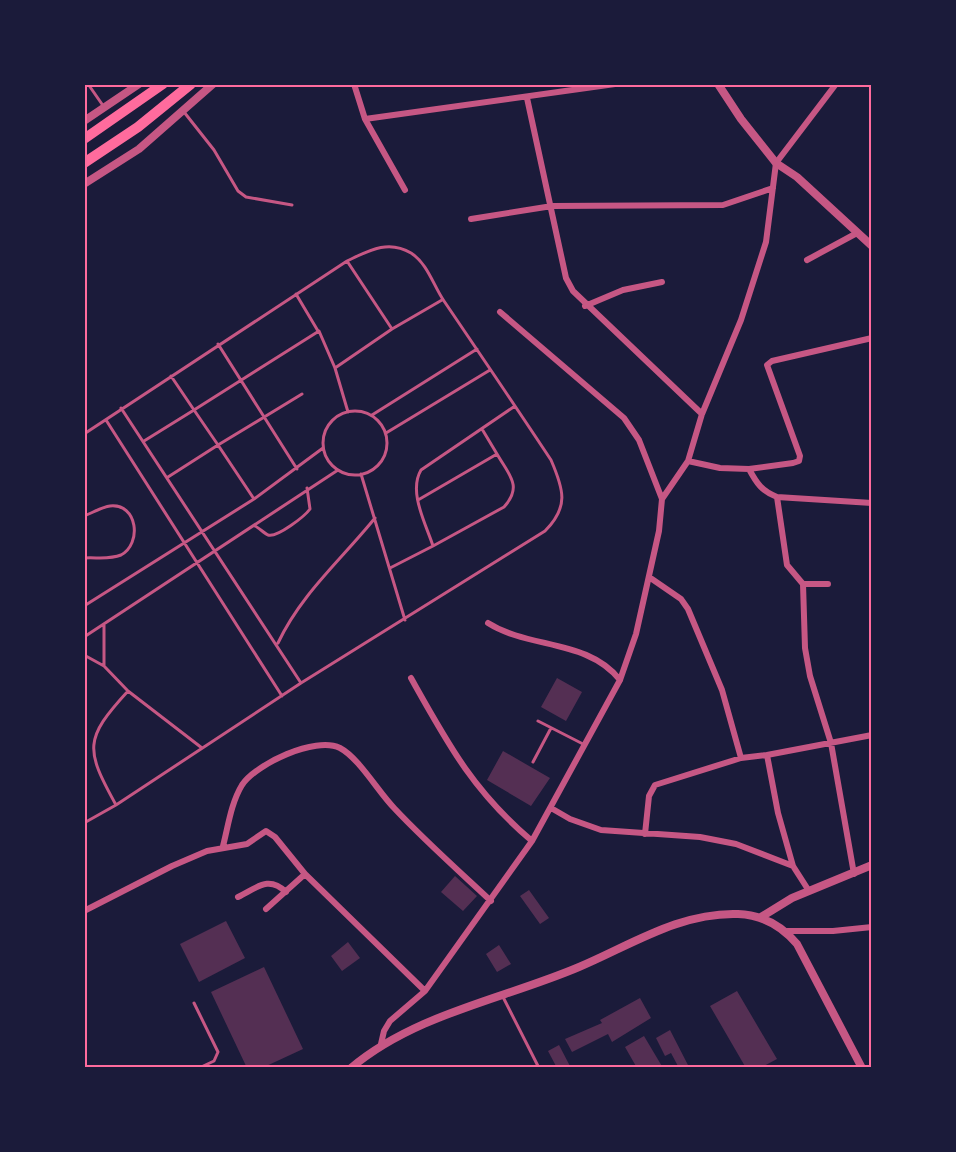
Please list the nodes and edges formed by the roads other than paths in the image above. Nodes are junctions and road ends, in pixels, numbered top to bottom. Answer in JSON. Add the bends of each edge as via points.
{"nodes":[{"id":1,"x":88,"y":84,"type":"edge"},
{"id":2,"x":139,"y":84,"type":"edge"},
{"id":3,"x":163,"y":84,"type":"edge"},
{"id":4,"x":191,"y":84,"type":"edge"},
{"id":5,"x":213,"y":84,"type":"edge"},
{"id":6,"x":354,"y":84,"type":"edge"},
{"id":7,"x":615,"y":84,"type":"edge"},
{"id":8,"x":718,"y":84,"type":"edge"},
{"id":9,"x":836,"y":84,"type":"edge"},
{"id":10,"x":527,"y":98,"type":"junction"},
{"id":11,"x":105,"y":108,"type":"junction"},
{"id":12,"x":183,"y":110,"type":"junction"},
{"id":13,"x":365,"y":119,"type":"junction"},
{"id":14,"x":84,"y":121,"type":"edge"},
{"id":15,"x":84,"y":139,"type":"edge"},
{"id":16,"x":84,"y":163,"type":"edge"},
{"id":17,"x":776,"y":163,"type":"junction"},
{"id":18,"x":84,"y":184,"type":"edge"},
{"id":19,"x":773,"y":188,"type":"junction"},
{"id":20,"x":405,"y":190,"type":"dead end"},
{"id":21,"x":292,"y":205,"type":"dead end"},
{"id":22,"x":552,"y":206,"type":"junction"},
{"id":23,"x":471,"y":219,"type":"dead end"},
{"id":24,"x":857,"y":233,"type":"junction"},
{"id":25,"x":872,"y":246,"type":"edge"},
{"id":26,"x":807,"y":260,"type":"dead end"},
{"id":27,"x":347,"y":261,"type":"junction"},
{"id":28,"x":662,"y":282,"type":"dead end"},
{"id":29,"x":296,"y":294,"type":"junction"},
{"id":30,"x":443,"y":299,"type":"junction"},
{"id":31,"x":585,"y":306,"type":"junction"},
{"id":32,"x":500,"y":312,"type":"dead end"},
{"id":33,"x":392,"y":329,"type":"junction"},
{"id":34,"x":319,"y":331,"type":"junction"},
{"id":35,"x":872,"y":338,"type":"edge"},
{"id":36,"x":218,"y":344,"type":"junction"},
{"id":37,"x":477,"y":349,"type":"junction"},
{"id":38,"x":336,"y":368,"type":"junction"},
{"id":39,"x":490,"y":370,"type":"junction"},
{"id":40,"x":171,"y":375,"type":"junction"},
{"id":41,"x":242,"y":379,"type":"junction"},
{"id":42,"x":302,"y":394,"type":"dead end"},
{"id":43,"x":515,"y":406,"type":"junction"},
{"id":44,"x":121,"y":408,"type":"junction"},
{"id":45,"x":194,"y":410,"type":"junction"},
{"id":46,"x":348,"y":412,"type":"junction"},
{"id":47,"x":702,"y":414,"type":"junction"},
{"id":48,"x":372,"y":415,"type":"junction"},
{"id":49,"x":266,"y":417,"type":"junction"},
{"id":50,"x":106,"y":420,"type":"junction"},
{"id":51,"x":482,"y":429,"type":"junction"},
{"id":52,"x":386,"y":433,"type":"junction"},
{"id":53,"x":84,"y":434,"type":"edge"},
{"id":54,"x":144,"y":441,"type":"junction"},
{"id":55,"x":218,"y":445,"type":"junction"},
{"id":56,"x":323,"y":448,"type":"junction"},
{"id":57,"x":497,"y":454,"type":"junction"},
{"id":58,"x":688,"y":461,"type":"junction"},
{"id":59,"x":297,"y":469,"type":"junction"},
{"id":60,"x":749,"y":469,"type":"junction"},
{"id":61,"x":338,"y":470,"type":"junction"},
{"id":62,"x":361,"y":474,"type":"junction"},
{"id":63,"x":168,"y":477,"type":"junction"},
{"id":64,"x":307,"y":488,"type":"junction"},
{"id":65,"x":777,"y":497,"type":"junction"},
{"id":66,"x":254,"y":498,"type":"junction"},
{"id":67,"x":662,"y":499,"type":"junction"},
{"id":68,"x":418,"y":500,"type":"junction"},
{"id":69,"x":872,"y":503,"type":"edge"},
{"id":70,"x":84,"y":516,"type":"edge"},
{"id":71,"x":375,"y":518,"type":"junction"},
{"id":72,"x":255,"y":526,"type":"junction"},
{"id":73,"x":203,"y":531,"type":"junction"},
{"id":74,"x":183,"y":542,"type":"junction"},
{"id":75,"x":433,"y":546,"type":"junction"},
{"id":76,"x":216,"y":549,"type":"junction"},
{"id":77,"x":84,"y":558,"type":"edge"},
{"id":78,"x":196,"y":562,"type":"junction"},
{"id":79,"x":390,"y":568,"type":"junction"},
{"id":80,"x":649,"y":577,"type":"junction"},
{"id":81,"x":803,"y":584,"type":"junction"},
{"id":82,"x":828,"y":584,"type":"dead end"},
{"id":83,"x":84,"y":606,"type":"edge"},
{"id":84,"x":405,"y":620,"type":"junction"},
{"id":85,"x":488,"y":623,"type":"dead end"},
{"id":86,"x":104,"y":625,"type":"junction"},
{"id":87,"x":84,"y":637,"type":"edge"},
{"id":88,"x":278,"y":643,"type":"junction"},
{"id":89,"x":84,"y":655,"type":"edge"},
{"id":90,"x":104,"y":666,"type":"junction"},
{"id":91,"x":411,"y":678,"type":"dead end"},
{"id":92,"x":620,"y":680,"type":"junction"},
{"id":93,"x":301,"y":683,"type":"junction"},
{"id":94,"x":128,"y":691,"type":"junction"},
{"id":95,"x":282,"y":696,"type":"junction"},
{"id":96,"x":538,"y":721,"type":"dead end"},
{"id":97,"x":551,"y":728,"type":"junction"},
{"id":98,"x":872,"y":735,"type":"edge"},
{"id":99,"x":831,"y":743,"type":"junction"},
{"id":100,"x":585,"y":745,"type":"junction"},
{"id":101,"x":202,"y":748,"type":"junction"},
{"id":102,"x":767,"y":755,"type":"junction"},
{"id":103,"x":741,"y":758,"type":"junction"},
{"id":104,"x":533,"y":762,"type":"dead end"},
{"id":105,"x":116,"y":805,"type":"junction"},
{"id":106,"x":551,"y":808,"type":"junction"},
{"id":107,"x":84,"y":823,"type":"edge"},
{"id":108,"x":645,"y":834,"type":"junction"},
{"id":109,"x":532,"y":841,"type":"junction"},
{"id":110,"x":223,"y":846,"type":"junction"},
{"id":111,"x":872,"y":865,"type":"edge"},
{"id":112,"x":793,"y":866,"type":"junction"},
{"id":113,"x":305,"y":874,"type":"junction"},
{"id":114,"x":854,"y":874,"type":"junction"},
{"id":115,"x":809,"y":891,"type":"junction"},
{"id":116,"x":286,"y":892,"type":"junction"},
{"id":117,"x":238,"y":897,"type":"dead end"},
{"id":118,"x":491,"y":901,"type":"junction"},
{"id":119,"x":266,"y":909,"type":"dead end"},
{"id":120,"x":84,"y":911,"type":"edge"},
{"id":121,"x":760,"y":917,"type":"junction"},
{"id":122,"x":872,"y":927,"type":"edge"},
{"id":123,"x":787,"y":932,"type":"junction"},
{"id":124,"x":425,"y":991,"type":"junction"},
{"id":125,"x":502,"y":995,"type":"junction"},
{"id":126,"x":194,"y":1003,"type":"dead end"},
{"id":127,"x":381,"y":1044,"type":"junction"},
{"id":128,"x":200,"y":1068,"type":"edge"},
{"id":129,"x":351,"y":1068,"type":"edge"},
{"id":130,"x":539,"y":1068,"type":"edge"},
{"id":131,"x":862,"y":1068,"type":"edge"}],
"edges":[{"from":1,"to":11,"type":"lane"},
{"from":2,"to":11,"type":"street"},
{"from":3,"to":15,"type":"highway"},
{"from":4,"to":16,"type":"highway","via":[[138,127]]},
{"from":5,"to":12,"type":"street"},
{"from":6,"to":13,"type":"street"},
{"from":7,"to":10,"type":"street"},
{"from":8,"to":17,"type":"street"},
{"from":9,"to":17,"type":"street"},
{"from":10,"to":13,"type":"street"},
{"from":10,"to":22,"type":"street"},
{"from":11,"to":14,"type":"street"},
{"from":12,"to":18,"type":"street","via":[[139,148]]},
{"from":12,"to":21,"type":"lane","via":[[238,190],[246,196]]},
{"from":13,"to":20,"type":"street"},
{"from":17,"to":19,"type":"street"},
{"from":17,"to":24,"type":"street","via":[[797,177]]},
{"from":19,"to":22,"type":"street","via":[[723,205]]},
{"from":19,"to":47,"type":"street","via":[[766,242],[741,320]]},
{"from":22,"to":23,"type":"street"},
{"from":22,"to":31,"type":"street","via":[[566,278]]},
{"from":24,"to":25,"type":"street"},
{"from":24,"to":26,"type":"street"},
{"from":27,"to":29,"type":"lane"},
{"from":27,"to":30,"type":"lane","via":[[376,246],[396,246],[424,265]]},
{"from":27,"to":33,"type":"lane"},
{"from":28,"to":31,"type":"street","via":[[623,290]]},
{"from":29,"to":34,"type":"lane"},
{"from":29,"to":36,"type":"lane"},
{"from":30,"to":33,"type":"lane"},
{"from":30,"to":37,"type":"lane"},
{"from":31,"to":47,"type":"street"},
{"from":32,"to":67,"type":"street","via":[[624,418],[639,440]]},
{"from":33,"to":38,"type":"lane"},
{"from":34,"to":38,"type":"lane"},
{"from":34,"to":41,"type":"lane"},
{"from":35,"to":60,"type":"street","via":[[767,365],[800,456],[793,463]]},
{"from":36,"to":40,"type":"lane"},
{"from":36,"to":41,"type":"lane"},
{"from":37,"to":39,"type":"lane"},
{"from":37,"to":48,"type":"lane"},
{"from":38,"to":46,"type":"lane"},
{"from":39,"to":43,"type":"lane"},
{"from":39,"to":52,"type":"lane"},
{"from":40,"to":44,"type":"lane"},
{"from":40,"to":45,"type":"lane"},
{"from":41,"to":45,"type":"lane"},
{"from":41,"to":49,"type":"lane"},
{"from":42,"to":49,"type":"lane"},
{"from":43,"to":51,"type":"lane"},
{"from":43,"to":84,"type":"lane","via":[[561,482],[558,518],[545,531]]},
{"from":44,"to":50,"type":"lane"},
{"from":44,"to":54,"type":"lane"},
{"from":45,"to":54,"type":"lane"},
{"from":45,"to":55,"type":"lane"},
{"from":46,"to":48,"type":"lane"},
{"from":46,"to":56,"type":"lane","via":[[328,425]]},
{"from":47,"to":58,"type":"street"},
{"from":48,"to":52,"type":"lane"},
{"from":49,"to":55,"type":"lane"},
{"from":49,"to":59,"type":"lane"},
{"from":50,"to":53,"type":"lane"},
{"from":50,"to":74,"type":"lane"},
{"from":51,"to":57,"type":"lane"},
{"from":51,"to":68,"type":"lane","via":[[421,470],[415,479]]},
{"from":52,"to":62,"type":"lane","via":[[387,444],[380,464]]},
{"from":54,"to":63,"type":"lane"},
{"from":55,"to":63,"type":"lane"},
{"from":55,"to":66,"type":"lane"},
{"from":56,"to":59,"type":"lane"},
{"from":56,"to":61,"type":"lane"},
{"from":57,"to":68,"type":"lane"},
{"from":57,"to":75,"type":"lane","via":[[513,482],[512,498],[504,507]]},
{"from":58,"to":60,"type":"street"},
{"from":58,"to":67,"type":"street"},
{"from":59,"to":66,"type":"lane"},
{"from":60,"to":65,"type":"street","via":[[764,492]]},
{"from":61,"to":62,"type":"lane"},
{"from":61,"to":64,"type":"lane"},
{"from":62,"to":71,"type":"lane"},
{"from":63,"to":73,"type":"lane"},
{"from":64,"to":72,"type":"lane"},
{"from":64,"to":72,"type":"lane","via":[[310,509],[305,516],[274,535]]},
{"from":65,"to":69,"type":"street"},
{"from":65,"to":81,"type":"street","via":[[788,565]]},
{"from":66,"to":73,"type":"lane"},
{"from":67,"to":80,"type":"street"},
{"from":68,"to":75,"type":"lane"},
{"from":70,"to":77,"type":"lane","via":[[111,506],[128,510],[134,527],[129,548],[123,554]]},
{"from":71,"to":79,"type":"lane"},
{"from":71,"to":88,"type":"lane","via":[[311,589],[291,615]]},
{"from":72,"to":76,"type":"lane"},
{"from":73,"to":74,"type":"lane"},
{"from":73,"to":76,"type":"lane"},
{"from":74,"to":78,"type":"lane"},
{"from":74,"to":83,"type":"lane"},
{"from":75,"to":79,"type":"lane"},
{"from":76,"to":78,"type":"lane"},
{"from":76,"to":88,"type":"lane"},
{"from":78,"to":86,"type":"lane"},
{"from":78,"to":95,"type":"lane"},
{"from":79,"to":84,"type":"lane"},
{"from":80,"to":92,"type":"street"},
{"from":80,"to":103,"type":"street","via":[[681,599],[688,609],[722,690]]},
{"from":81,"to":82,"type":"street"},
{"from":81,"to":99,"type":"street","via":[[805,648]]},
{"from":84,"to":93,"type":"lane"},
{"from":85,"to":92,"type":"street","via":[[520,638],[597,659]]},
{"from":86,"to":87,"type":"lane"},
{"from":86,"to":90,"type":"lane"},
{"from":88,"to":93,"type":"lane"},
{"from":89,"to":90,"type":"lane"},
{"from":90,"to":94,"type":"lane"},
{"from":91,"to":109,"type":"street","via":[[471,780],[501,815]]},
{"from":92,"to":100,"type":"street"},
{"from":93,"to":95,"type":"lane"},
{"from":94,"to":101,"type":"lane"},
{"from":94,"to":105,"type":"lane","via":[[107,714],[94,737],[92,754],[96,770]]},
{"from":95,"to":101,"type":"lane"},
{"from":96,"to":97,"type":"lane"},
{"from":97,"to":100,"type":"lane"},
{"from":97,"to":104,"type":"lane"},
{"from":98,"to":99,"type":"street"},
{"from":99,"to":102,"type":"street"},
{"from":99,"to":114,"type":"street"},
{"from":100,"to":106,"type":"street"},
{"from":101,"to":105,"type":"lane"},
{"from":102,"to":103,"type":"street"},
{"from":102,"to":112,"type":"street"},
{"from":103,"to":108,"type":"street","via":[[655,785],[649,796]]},
{"from":105,"to":107,"type":"lane"},
{"from":106,"to":108,"type":"street","via":[[585,826],[622,834]]},
{"from":106,"to":109,"type":"street"},
{"from":108,"to":112,"type":"street","via":[[718,839]]},
{"from":109,"to":118,"type":"street"},
{"from":110,"to":113,"type":"street","via":[[247,844],[266,831],[271,832]]},
{"from":110,"to":118,"type":"street","via":[[234,803],[251,774],[293,752],[329,745],[349,755],[394,809]]},
{"from":110,"to":120,"type":"street","via":[[172,866]]},
{"from":111,"to":114,"type":"street"},
{"from":112,"to":115,"type":"street"},
{"from":113,"to":116,"type":"street"},
{"from":113,"to":124,"type":"street"},
{"from":114,"to":115,"type":"street"},
{"from":115,"to":121,"type":"street"},
{"from":116,"to":117,"type":"street","via":[[268,882]]},
{"from":116,"to":119,"type":"street"},
{"from":118,"to":124,"type":"street"},
{"from":121,"to":123,"type":"street"},
{"from":121,"to":125,"type":"street","via":[[738,914],[672,924],[579,967]]},
{"from":122,"to":123,"type":"street"},
{"from":123,"to":131,"type":"street"},
{"from":124,"to":127,"type":"street","via":[[390,1022]]},
{"from":125,"to":127,"type":"street"},
{"from":125,"to":130,"type":"lane"},
{"from":126,"to":128,"type":"lane","via":[[218,1052],[214,1061]]},
{"from":127,"to":129,"type":"street"}]}
